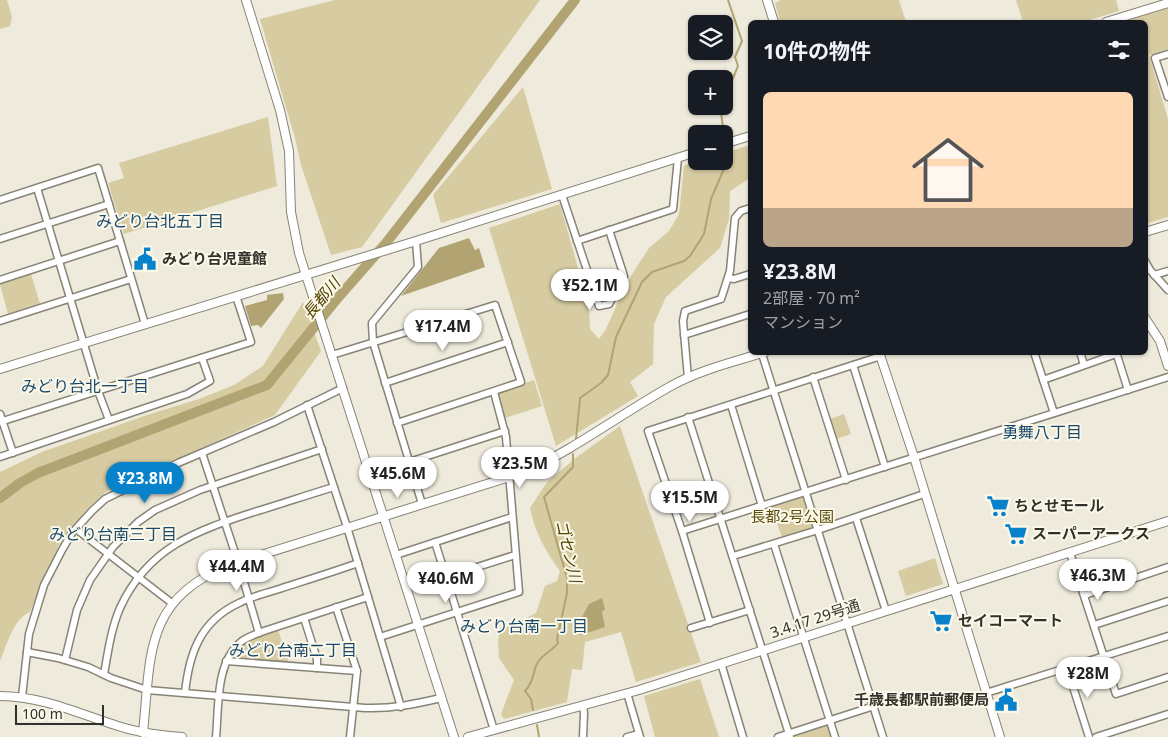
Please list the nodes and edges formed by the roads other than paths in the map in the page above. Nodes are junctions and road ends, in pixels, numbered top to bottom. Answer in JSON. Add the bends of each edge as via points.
{"nodes":[{"id":1,"x":246,"y":0,"type":"edge"},
{"id":2,"x":767,"y":0,"type":"edge"},
{"id":3,"x":1168,"y":3,"type":"edge"},
{"id":4,"x":773,"y":20,"type":"edge"},
{"id":5,"x":1113,"y":20,"type":"edge"},
{"id":6,"x":1168,"y":54,"type":"edge"},
{"id":7,"x":1168,"y":98,"type":"edge"},
{"id":8,"x":748,"y":137,"type":"edge"},
{"id":9,"x":733,"y":141,"type":"edge"},
{"id":10,"x":688,"y":155,"type":"edge"},
{"id":11,"x":678,"y":158,"type":"junction"},
{"id":12,"x":37,"y":188,"type":"junction"},
{"id":13,"x":562,"y":195,"type":"junction"},
{"id":14,"x":0,"y":200,"type":"edge"},
{"id":15,"x":109,"y":204,"type":"junction"},
{"id":16,"x":748,"y":209,"type":"edge"},
{"id":17,"x":48,"y":223,"type":"junction"},
{"id":18,"x":1168,"y":225,"type":"edge"},
{"id":19,"x":610,"y":230,"type":"junction"},
{"id":20,"x":1148,"y":231,"type":"edge"},
{"id":21,"x":0,"y":239,"type":"edge"},
{"id":22,"x":120,"y":241,"type":"junction"},
{"id":23,"x":416,"y":241,"type":"junction"},
{"id":24,"x":577,"y":241,"type":"junction"},
{"id":25,"x":59,"y":262,"type":"junction"},
{"id":26,"x":1148,"y":266,"type":"edge"},
{"id":27,"x":1168,"y":271,"type":"edge"},
{"id":28,"x":306,"y":275,"type":"junction"},
{"id":29,"x":748,"y":275,"type":"edge"},
{"id":30,"x":1154,"y":275,"type":"junction"},
{"id":31,"x":728,"y":278,"type":"junction"},
{"id":32,"x":131,"y":279,"type":"junction"},
{"id":33,"x":0,"y":280,"type":"edge"},
{"id":34,"x":1168,"y":290,"type":"edge"},
{"id":35,"x":236,"y":296,"type":"junction"},
{"id":36,"x":70,"y":298,"type":"junction"},
{"id":37,"x":748,"y":315,"type":"edge"},
{"id":38,"x":0,"y":321,"type":"edge"},
{"id":39,"x":1148,"y":322,"type":"edge"},
{"id":40,"x":145,"y":324,"type":"junction"},
{"id":41,"x":684,"y":335,"type":"junction"},
{"id":42,"x":373,"y":342,"type":"junction"},
{"id":43,"x":508,"y":342,"type":"junction"},
{"id":44,"x":84,"y":343,"type":"junction"},
{"id":45,"x":1166,"y":352,"type":"edge"},
{"id":46,"x":332,"y":355,"type":"junction"},
{"id":47,"x":758,"y":355,"type":"edge"},
{"id":48,"x":764,"y":355,"type":"edge"},
{"id":49,"x":878,"y":355,"type":"edge"},
{"id":50,"x":880,"y":355,"type":"edge"},
{"id":51,"x":1035,"y":355,"type":"edge"},
{"id":52,"x":1081,"y":355,"type":"edge"},
{"id":53,"x":1111,"y":355,"type":"edge"},
{"id":54,"x":1117,"y":355,"type":"edge"},
{"id":55,"x":202,"y":358,"type":"junction"},
{"id":56,"x":853,"y":365,"type":"junction"},
{"id":57,"x":1084,"y":365,"type":"junction"},
{"id":58,"x":1168,"y":366,"type":"edge"},
{"id":59,"x":0,"y":369,"type":"edge"},
{"id":60,"x":688,"y":378,"type":"junction"},
{"id":61,"x":813,"y":378,"type":"junction"},
{"id":62,"x":1168,"y":378,"type":"edge"},
{"id":63,"x":1043,"y":380,"type":"junction"},
{"id":64,"x":385,"y":383,"type":"junction"},
{"id":65,"x":343,"y":388,"type":"junction"},
{"id":66,"x":773,"y":390,"type":"junction"},
{"id":67,"x":1128,"y":390,"type":"junction"},
{"id":68,"x":98,"y":391,"type":"junction"},
{"id":69,"x":494,"y":392,"type":"junction"},
{"id":70,"x":307,"y":405,"type":"junction"},
{"id":71,"x":731,"y":405,"type":"junction"},
{"id":72,"x":1054,"y":413,"type":"junction"},
{"id":73,"x":0,"y":414,"type":"edge"},
{"id":74,"x":688,"y":417,"type":"junction"},
{"id":75,"x":109,"y":420,"type":"junction"},
{"id":76,"x":1,"y":422,"type":"edge"},
{"id":77,"x":397,"y":423,"type":"junction"},
{"id":78,"x":505,"y":431,"type":"junction"},
{"id":79,"x":322,"y":449,"type":"junction"},
{"id":80,"x":13,"y":452,"type":"junction"},
{"id":81,"x":202,"y":452,"type":"junction"},
{"id":82,"x":0,"y":457,"type":"edge"},
{"id":83,"x":914,"y":458,"type":"junction"},
{"id":84,"x":409,"y":462,"type":"junction"},
{"id":85,"x":885,"y":467,"type":"junction"},
{"id":86,"x":508,"y":476,"type":"junction"},
{"id":87,"x":846,"y":480,"type":"junction"},
{"id":88,"x":213,"y":485,"type":"junction"},
{"id":89,"x":334,"y":487,"type":"junction"},
{"id":90,"x":806,"y":492,"type":"junction"},
{"id":91,"x":924,"y":494,"type":"junction"},
{"id":92,"x":422,"y":504,"type":"junction"},
{"id":93,"x":762,"y":506,"type":"junction"},
{"id":94,"x":383,"y":515,"type":"junction"},
{"id":95,"x":512,"y":516,"type":"junction"},
{"id":96,"x":856,"y":518,"type":"junction"},
{"id":97,"x":722,"y":519,"type":"junction"},
{"id":98,"x":1168,"y":521,"type":"edge"},
{"id":99,"x":225,"y":522,"type":"junction"},
{"id":100,"x":347,"y":527,"type":"junction"},
{"id":101,"x":76,"y":529,"type":"junction"},
{"id":102,"x":818,"y":530,"type":"junction"},
{"id":103,"x":682,"y":531,"type":"junction"},
{"id":104,"x":435,"y":542,"type":"junction"},
{"id":105,"x":774,"y":544,"type":"junction"},
{"id":106,"x":108,"y":553,"type":"junction"},
{"id":107,"x":1070,"y":553,"type":"junction"},
{"id":108,"x":516,"y":554,"type":"junction"},
{"id":109,"x":396,"y":555,"type":"junction"},
{"id":110,"x":733,"y":556,"type":"junction"},
{"id":111,"x":238,"y":562,"type":"junction"},
{"id":112,"x":358,"y":564,"type":"junction"},
{"id":113,"x":1168,"y":567,"type":"edge"},
{"id":114,"x":446,"y":577,"type":"junction"},
{"id":115,"x":139,"y":578,"type":"junction"},
{"id":116,"x":954,"y":590,"type":"junction"},
{"id":117,"x":1085,"y":595,"type":"junction"},
{"id":118,"x":368,"y":597,"type":"junction"},
{"id":119,"x":249,"y":599,"type":"junction"},
{"id":120,"x":1168,"y":602,"type":"edge"},
{"id":121,"x":172,"y":604,"type":"junction"},
{"id":122,"x":336,"y":607,"type":"junction"},
{"id":123,"x":750,"y":610,"type":"junction"},
{"id":124,"x":886,"y":611,"type":"junction"},
{"id":125,"x":457,"y":612,"type":"junction"},
{"id":126,"x":304,"y":618,"type":"junction"},
{"id":127,"x":710,"y":622,"type":"junction"},
{"id":128,"x":848,"y":623,"type":"junction"},
{"id":129,"x":418,"y":624,"type":"junction"},
{"id":130,"x":1094,"y":625,"type":"junction"},
{"id":131,"x":691,"y":628,"type":"dead end"},
{"id":132,"x":259,"y":633,"type":"junction"},
{"id":133,"x":1168,"y":636,"type":"edge"},
{"id":134,"x":380,"y":637,"type":"junction"},
{"id":135,"x":804,"y":637,"type":"junction"},
{"id":136,"x":763,"y":650,"type":"junction"},
{"id":137,"x":27,"y":652,"type":"junction"},
{"id":138,"x":1104,"y":657,"type":"junction"},
{"id":139,"x":65,"y":660,"type":"junction"},
{"id":140,"x":226,"y":661,"type":"junction"},
{"id":141,"x":721,"y":663,"type":"junction"},
{"id":142,"x":317,"y":668,"type":"junction"},
{"id":143,"x":1067,"y":668,"type":"junction"},
{"id":144,"x":357,"y":671,"type":"junction"},
{"id":145,"x":104,"y":674,"type":"junction"},
{"id":146,"x":1168,"y":677,"type":"edge"},
{"id":147,"x":148,"y":690,"type":"junction"},
{"id":148,"x":185,"y":693,"type":"junction"},
{"id":149,"x":627,"y":693,"type":"junction"},
{"id":150,"x":986,"y":693,"type":"junction"},
{"id":151,"x":0,"y":696,"type":"edge"},
{"id":152,"x":220,"y":696,"type":"junction"},
{"id":153,"x":22,"y":697,"type":"junction"},
{"id":154,"x":441,"y":698,"type":"junction"},
{"id":155,"x":582,"y":706,"type":"junction"},
{"id":156,"x":874,"y":706,"type":"junction"},
{"id":157,"x":353,"y":707,"type":"junction"},
{"id":158,"x":401,"y":707,"type":"junction"},
{"id":159,"x":1168,"y":714,"type":"edge"},
{"id":160,"x":830,"y":720,"type":"junction"},
{"id":161,"x":494,"y":730,"type":"junction"},
{"id":162,"x":143,"y":733,"type":"junction"},
{"id":163,"x":639,"y":735,"type":"edge"},
{"id":164,"x":790,"y":735,"type":"edge"},
{"id":165,"x":182,"y":737,"type":"edge"},
{"id":166,"x":216,"y":737,"type":"edge"},
{"id":167,"x":350,"y":737,"type":"edge"},
{"id":168,"x":454,"y":737,"type":"edge"},
{"id":169,"x":468,"y":737,"type":"edge"},
{"id":170,"x":583,"y":737,"type":"edge"},
{"id":171,"x":627,"y":737,"type":"edge"},
{"id":172,"x":743,"y":737,"type":"edge"},
{"id":173,"x":778,"y":737,"type":"edge"},
{"id":174,"x":835,"y":737,"type":"edge"},
{"id":175,"x":883,"y":737,"type":"edge"},
{"id":176,"x":1000,"y":737,"type":"edge"},
{"id":177,"x":1089,"y":737,"type":"edge"},
{"id":178,"x":1096,"y":737,"type":"edge"}],
"edges":[{"from":1,"to":28,"type":"street","via":[[280,110],[289,151],[292,212]]},
{"from":2,"to":4,"type":"street"},
{"from":3,"to":5,"type":"street"},
{"from":6,"to":7,"type":"street","via":[[1155,58]]},
{"from":8,"to":9,"type":"street"},
{"from":10,"to":11,"type":"street"},
{"from":11,"to":13,"type":"street"},
{"from":11,"to":19,"type":"street","via":[[673,209]]},
{"from":12,"to":14,"type":"street"},
{"from":12,"to":15,"type":"street","via":[[98,168]]},
{"from":12,"to":17,"type":"street"},
{"from":13,"to":23,"type":"street"},
{"from":13,"to":24,"type":"street"},
{"from":15,"to":17,"type":"street"},
{"from":15,"to":22,"type":"street"},
{"from":16,"to":31,"type":"street","via":[[735,218]]},
{"from":17,"to":21,"type":"street"},
{"from":17,"to":25,"type":"street"},
{"from":18,"to":20,"type":"street"},
{"from":19,"to":24,"type":"street"},
{"from":19,"to":24,"type":"street","via":[[624,276],[609,304],[599,306]]},
{"from":22,"to":25,"type":"street"},
{"from":22,"to":32,"type":"street"},
{"from":23,"to":28,"type":"street"},
{"from":23,"to":42,"type":"street","via":[[418,267],[372,323]]},
{"from":25,"to":33,"type":"street"},
{"from":25,"to":36,"type":"street"},
{"from":26,"to":30,"type":"street"},
{"from":27,"to":30,"type":"street"},
{"from":28,"to":35,"type":"street"},
{"from":28,"to":46,"type":"street"},
{"from":29,"to":31,"type":"street"},
{"from":30,"to":34,"type":"street"},
{"from":31,"to":41,"type":"street","via":[[721,299],[685,311]]},
{"from":32,"to":36,"type":"street"},
{"from":32,"to":40,"type":"street"},
{"from":35,"to":40,"type":"street"},
{"from":35,"to":55,"type":"street","via":[[251,342]]},
{"from":36,"to":38,"type":"street"},
{"from":36,"to":44,"type":"street"},
{"from":37,"to":41,"type":"street"},
{"from":39,"to":45,"type":"street"},
{"from":40,"to":44,"type":"street"},
{"from":41,"to":60,"type":"street"},
{"from":42,"to":43,"type":"street","via":[[496,305]]},
{"from":42,"to":46,"type":"street"},
{"from":42,"to":64,"type":"street"},
{"from":43,"to":64,"type":"street"},
{"from":43,"to":69,"type":"street","via":[[521,382]]},
{"from":44,"to":59,"type":"street"},
{"from":44,"to":68,"type":"street"},
{"from":45,"to":58,"type":"street"},
{"from":46,"to":65,"type":"street"},
{"from":47,"to":60,"type":"street"},
{"from":48,"to":66,"type":"street"},
{"from":49,"to":56,"type":"street"},
{"from":50,"to":83,"type":"street"},
{"from":51,"to":63,"type":"street"},
{"from":52,"to":57,"type":"street"},
{"from":53,"to":57,"type":"street"},
{"from":54,"to":67,"type":"street"},
{"from":55,"to":68,"type":"street"},
{"from":55,"to":75,"type":"street","via":[[210,381],[188,394]]},
{"from":56,"to":61,"type":"street"},
{"from":56,"to":85,"type":"street"},
{"from":57,"to":63,"type":"street"},
{"from":60,"to":86,"type":"street","via":[[565,452],[525,472]]},
{"from":61,"to":66,"type":"street"},
{"from":61,"to":87,"type":"street"},
{"from":62,"to":67,"type":"street"},
{"from":63,"to":72,"type":"street"},
{"from":64,"to":77,"type":"street"},
{"from":65,"to":70,"type":"street"},
{"from":65,"to":94,"type":"street"},
{"from":66,"to":71,"type":"street"},
{"from":66,"to":90,"type":"street"},
{"from":67,"to":72,"type":"street"},
{"from":68,"to":75,"type":"street"},
{"from":68,"to":76,"type":"street"},
{"from":69,"to":77,"type":"street"},
{"from":69,"to":78,"type":"street"},
{"from":70,"to":79,"type":"street"},
{"from":70,"to":81,"type":"street"},
{"from":71,"to":74,"type":"street"},
{"from":71,"to":93,"type":"street"},
{"from":72,"to":83,"type":"street"},
{"from":73,"to":76,"type":"street"},
{"from":74,"to":97,"type":"street"},
{"from":74,"to":103,"type":"street","via":[[648,431]]},
{"from":75,"to":80,"type":"street"},
{"from":76,"to":80,"type":"street"},
{"from":77,"to":84,"type":"street"},
{"from":78,"to":84,"type":"street"},
{"from":78,"to":86,"type":"street"},
{"from":79,"to":88,"type":"street"},
{"from":79,"to":89,"type":"street"},
{"from":80,"to":82,"type":"street"},
{"from":81,"to":88,"type":"street"},
{"from":81,"to":101,"type":"street","via":[[105,499]]},
{"from":83,"to":85,"type":"street"},
{"from":83,"to":91,"type":"street"},
{"from":84,"to":92,"type":"street"},
{"from":85,"to":87,"type":"street"},
{"from":86,"to":92,"type":"street"},
{"from":86,"to":95,"type":"street"},
{"from":87,"to":90,"type":"street"},
{"from":88,"to":99,"type":"street"},
{"from":88,"to":106,"type":"street","via":[[148,514]]},
{"from":89,"to":99,"type":"street"},
{"from":89,"to":100,"type":"street"},
{"from":90,"to":93,"type":"street"},
{"from":90,"to":102,"type":"street"},
{"from":91,"to":96,"type":"street"},
{"from":91,"to":116,"type":"street"},
{"from":92,"to":94,"type":"street"},
{"from":93,"to":97,"type":"street"},
{"from":94,"to":100,"type":"street"},
{"from":94,"to":109,"type":"street"},
{"from":95,"to":104,"type":"street"},
{"from":95,"to":108,"type":"street"},
{"from":96,"to":102,"type":"street"},
{"from":96,"to":124,"type":"street"},
{"from":97,"to":103,"type":"street"},
{"from":97,"to":110,"type":"street"},
{"from":98,"to":107,"type":"street","name":"3.4.17 29号通"},
{"from":99,"to":111,"type":"street"},
{"from":99,"to":115,"type":"street","via":[[174,545]]},
{"from":100,"to":111,"type":"street"},
{"from":100,"to":112,"type":"street"},
{"from":101,"to":106,"type":"street"},
{"from":101,"to":137,"type":"street","via":[[44,585],[33,616]]},
{"from":102,"to":105,"type":"street"},
{"from":102,"to":128,"type":"street"},
{"from":103,"to":127,"type":"street"},
{"from":104,"to":109,"type":"street"},
{"from":104,"to":114,"type":"street"},
{"from":105,"to":110,"type":"street"},
{"from":105,"to":135,"type":"street"},
{"from":106,"to":115,"type":"street"},
{"from":106,"to":139,"type":"street","via":[[79,604]]},
{"from":107,"to":116,"type":"street","name":"3.4.17 29号通"},
{"from":107,"to":117,"type":"street"},
{"from":108,"to":114,"type":"street"},
{"from":108,"to":125,"type":"street","via":[[519,592]]},
{"from":109,"to":129,"type":"street"},
{"from":110,"to":123,"type":"street"},
{"from":111,"to":119,"type":"street"},
{"from":111,"to":121,"type":"street","via":[[198,580]]},
{"from":112,"to":118,"type":"street"},
{"from":112,"to":119,"type":"street"},
{"from":113,"to":117,"type":"street"},
{"from":114,"to":125,"type":"street"},
{"from":115,"to":121,"type":"street"},
{"from":115,"to":145,"type":"street","via":[[117,616]]},
{"from":116,"to":124,"type":"street","name":"3.4.17 29号通"},
{"from":116,"to":150,"type":"street"},
{"from":117,"to":130,"type":"street"},
{"from":118,"to":122,"type":"street"},
{"from":118,"to":134,"type":"street"},
{"from":119,"to":132,"type":"street"},
{"from":119,"to":148,"type":"street","via":[[229,608],[202,634],[190,660]]},
{"from":120,"to":130,"type":"street"},
{"from":121,"to":147,"type":"street","via":[[153,642]]},
{"from":122,"to":126,"type":"street"},
{"from":122,"to":144,"type":"street"},
{"from":123,"to":127,"type":"street"},
{"from":123,"to":136,"type":"street"},
{"from":124,"to":128,"type":"street","name":"3.4.17 29号通"},
{"from":125,"to":129,"type":"street"},
{"from":125,"to":161,"type":"street"},
{"from":126,"to":132,"type":"street"},
{"from":126,"to":142,"type":"street"},
{"from":127,"to":131,"type":"street"},
{"from":128,"to":135,"type":"street","name":"3.4.17 29号通"},
{"from":128,"to":156,"type":"street"},
{"from":129,"to":134,"type":"street"},
{"from":129,"to":154,"type":"street"},
{"from":130,"to":138,"type":"street"},
{"from":132,"to":140,"type":"street","via":[[241,642]]},
{"from":133,"to":138,"type":"street"},
{"from":134,"to":158,"type":"street"},
{"from":135,"to":136,"type":"street","name":"3.4.17 29号通"},
{"from":135,"to":160,"type":"street"},
{"from":136,"to":141,"type":"street","name":"3.4.17 29号通"},
{"from":136,"to":164,"type":"street"},
{"from":137,"to":139,"type":"street"},
{"from":137,"to":153,"type":"street"},
{"from":138,"to":143,"type":"street"},
{"from":138,"to":146,"type":"street","via":[[1116,694]]},
{"from":139,"to":145,"type":"street"},
{"from":140,"to":142,"type":"street"},
{"from":140,"to":152,"type":"street"},
{"from":141,"to":149,"type":"street","name":"3.4.17 29号通"},
{"from":141,"to":172,"type":"street"},
{"from":142,"to":144,"type":"street"},
{"from":143,"to":150,"type":"street"},
{"from":143,"to":177,"type":"street"},
{"from":144,"to":157,"type":"street"},
{"from":145,"to":147,"type":"street"},
{"from":147,"to":148,"type":"street"},
{"from":147,"to":162,"type":"street"},
{"from":148,"to":152,"type":"street"},
{"from":149,"to":155,"type":"street","name":"3.4.17 29号通"},
{"from":149,"to":163,"type":"street"},
{"from":150,"to":176,"type":"street"},
{"from":151,"to":153,"type":"street"},
{"from":152,"to":157,"type":"street"},
{"from":152,"to":166,"type":"street"},
{"from":153,"to":162,"type":"street","via":[[58,705]]},
{"from":154,"to":158,"type":"street"},
{"from":154,"to":168,"type":"street"},
{"from":155,"to":161,"type":"street","name":"3.4.17 29号通"},
{"from":155,"to":170,"type":"street"},
{"from":156,"to":160,"type":"street"},
{"from":156,"to":175,"type":"street"},
{"from":157,"to":158,"type":"street"},
{"from":157,"to":167,"type":"street"},
{"from":159,"to":178,"type":"street"},
{"from":160,"to":164,"type":"street"},
{"from":160,"to":174,"type":"street"},
{"from":161,"to":169,"type":"street","name":"3.4.17 29号通"},
{"from":162,"to":165,"type":"street"},
{"from":163,"to":171,"type":"street"},
{"from":164,"to":173,"type":"street"}]}
